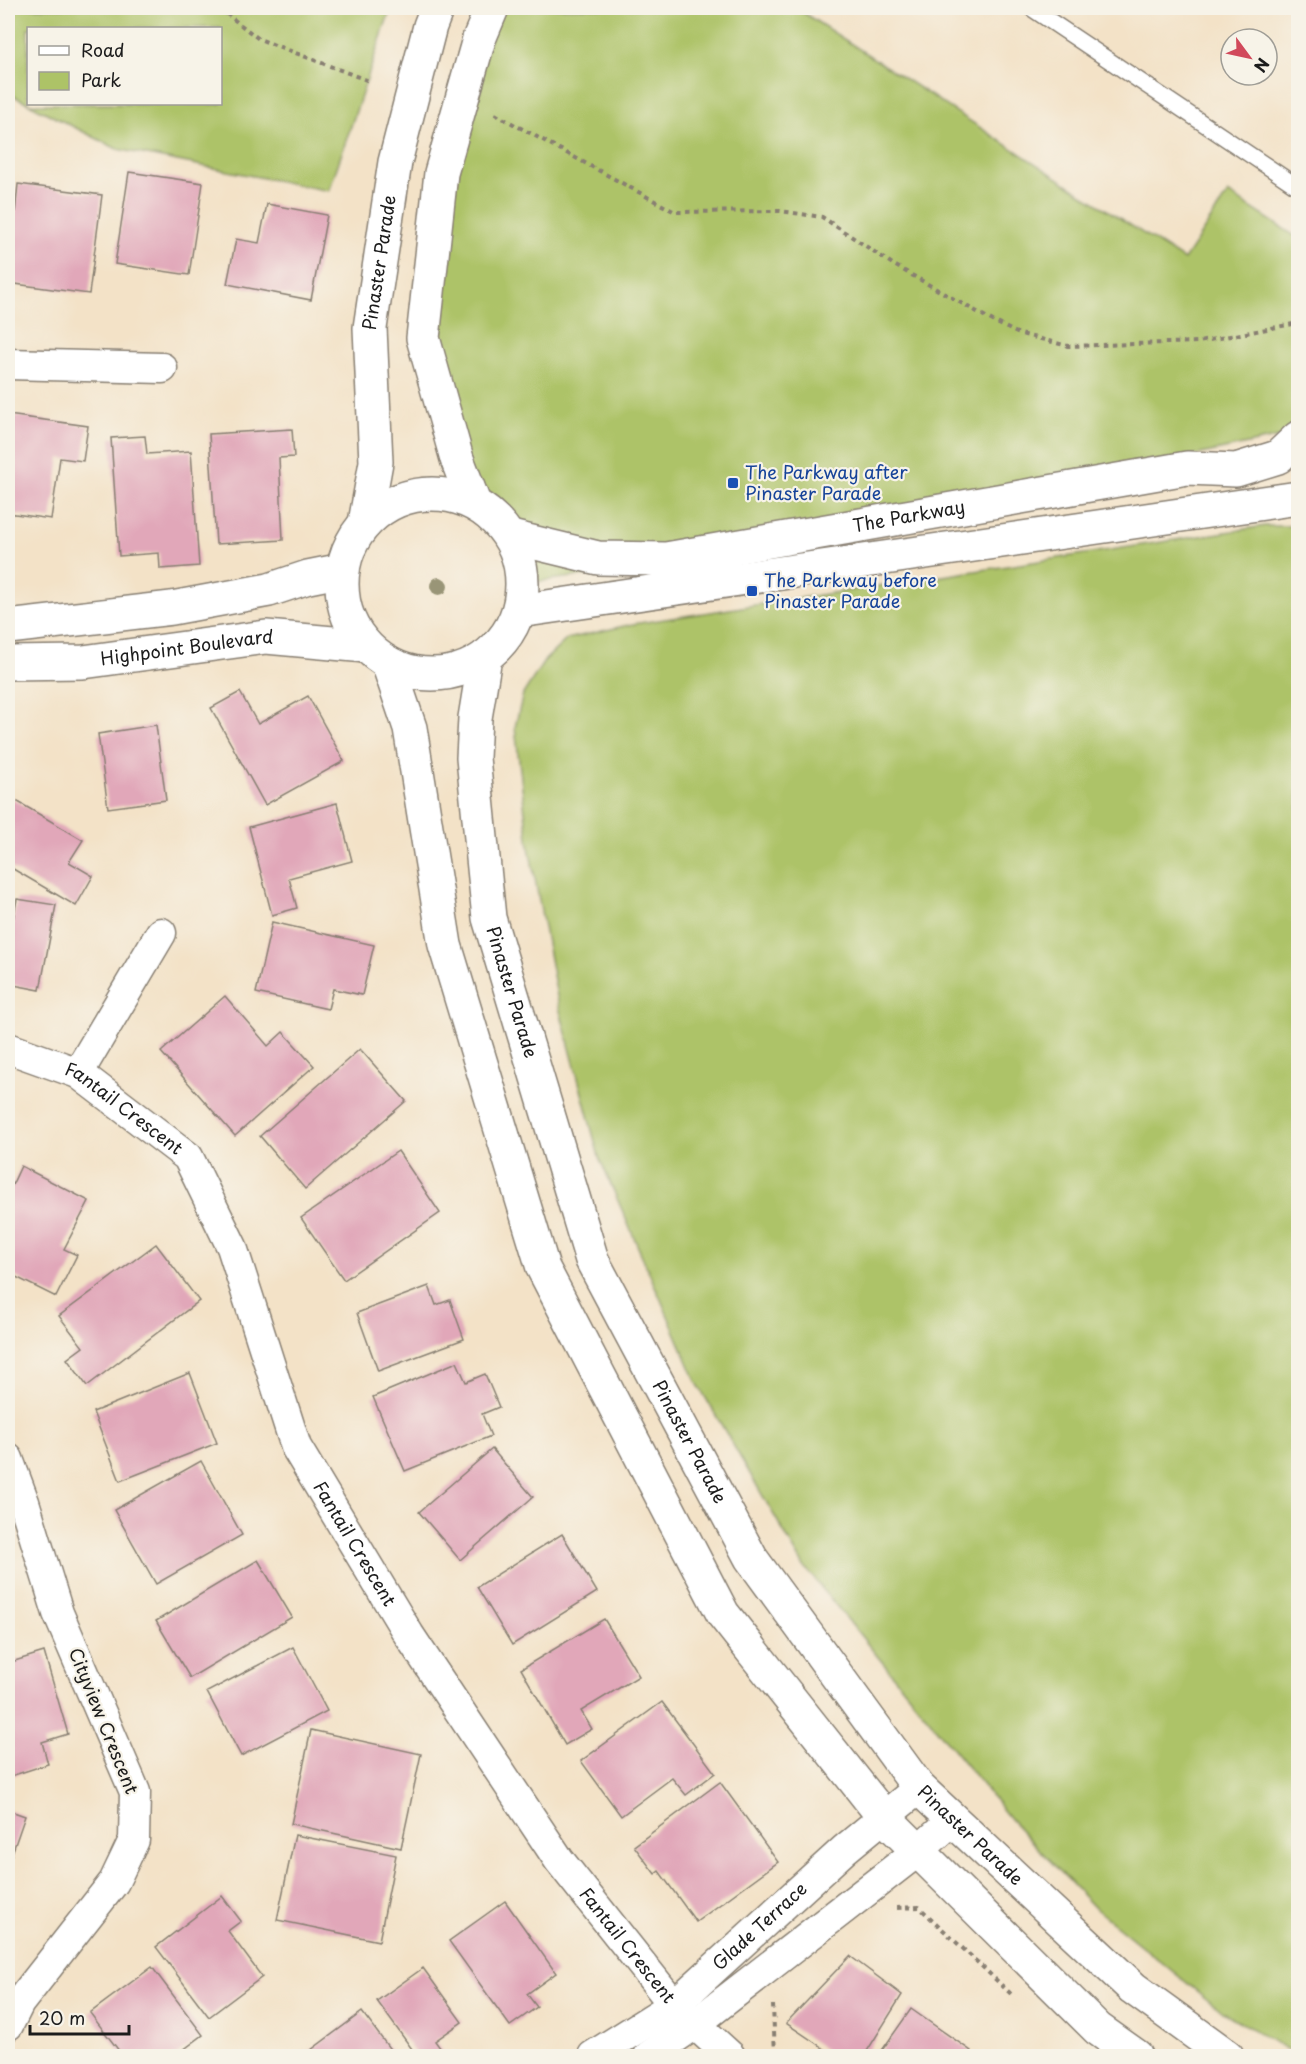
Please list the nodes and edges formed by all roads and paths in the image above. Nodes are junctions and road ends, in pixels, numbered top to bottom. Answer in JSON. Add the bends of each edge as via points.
{"nodes":[{"id":1,"x":219,"y":8,"type":"edge"},
{"id":2,"x":438,"y":8,"type":"edge"},
{"id":3,"x":492,"y":8,"type":"edge"},
{"id":4,"x":1031,"y":8,"type":"edge"},
{"id":5,"x":369,"y":81,"type":"dead end"},
{"id":6,"x":495,"y":114,"type":"dead end"},
{"id":7,"x":1299,"y":187,"type":"edge"},
{"id":8,"x":1299,"y":323,"type":"edge"},
{"id":9,"x":8,"y":364,"type":"edge"},
{"id":10,"x":162,"y":368,"type":"dead end"},
{"id":11,"x":1299,"y":438,"type":"edge"},
{"id":12,"x":1299,"y":498,"type":"edge"},
{"id":13,"x":474,"y":502,"type":"junction"},
{"id":14,"x":364,"y":523,"type":"junction"},
{"id":15,"x":510,"y":537,"type":"junction"},
{"id":16,"x":343,"y":570,"type":"junction"},
{"id":17,"x":519,"y":611,"type":"junction"},
{"id":18,"x":8,"y":627,"type":"edge"},
{"id":19,"x":377,"y":655,"type":"junction"},
{"id":20,"x":485,"y":657,"type":"junction"},
{"id":21,"x":8,"y":663,"type":"edge"},
{"id":22,"x":160,"y":933,"type":"dead end"},
{"id":23,"x":8,"y":1048,"type":"edge"},
{"id":24,"x":78,"y":1073,"type":"junction"},
{"id":25,"x":8,"y":1459,"type":"edge"},
{"id":26,"x":919,"y":1788,"type":"junction"},
{"id":27,"x":883,"y":1816,"type":"junction"},
{"id":28,"x":953,"y":1820,"type":"junction"},
{"id":29,"x":918,"y":1851,"type":"junction"},
{"id":30,"x":886,"y":1908,"type":"dead end"},
{"id":31,"x":781,"y":1997,"type":"dead end"},
{"id":32,"x":1019,"y":2002,"type":"dead end"},
{"id":33,"x":685,"y":2015,"type":"junction"},
{"id":34,"x":8,"y":2025,"type":"edge"},
{"id":35,"x":593,"y":2056,"type":"edge"},
{"id":36,"x":649,"y":2056,"type":"edge"},
{"id":37,"x":730,"y":2056,"type":"edge"},
{"id":38,"x":775,"y":2056,"type":"edge"},
{"id":39,"x":1136,"y":2056,"type":"edge"},
{"id":40,"x":1227,"y":2056,"type":"edge"}],
"edges":[{"from":1,"to":5,"type":"path","via":[[259,39]]},
{"from":2,"to":14,"type":"street","name":"Pinaster Parade","via":[[395,162],[370,328],[376,462]]},
{"from":3,"to":13,"type":"street","via":[[479,39],[441,173],[423,338],[457,459]]},
{"from":4,"to":7,"type":"lane"},
{"from":6,"to":8,"type":"path","via":[[675,212],[780,211],[822,217],[894,265],[993,321],[1017,333],[1058,344],[1199,342]]},
{"from":9,"to":10,"type":"street"},
{"from":11,"to":15,"type":"street","name":"The Parkway","via":[[1278,457],[1236,470],[1187,468],[666,559],[598,558]]},
{"from":12,"to":17,"type":"street","name":"The Parkway"},
{"from":13,"to":14,"type":"street","via":[[445,494],[416,494],[388,505]]},
{"from":13,"to":15,"type":"street","via":[[495,517]]},
{"from":14,"to":16,"type":"street","via":[[350,545]]},
{"from":15,"to":17,"type":"street","via":[[520,560],[523,586]]},
{"from":16,"to":18,"type":"street","via":[[269,590],[172,609]]},
{"from":16,"to":19,"type":"street","via":[[343,596],[350,623]]},
{"from":17,"to":20,"type":"street","via":[[506,637]]},
{"from":19,"to":20,"type":"street","via":[[412,672],[437,674],[462,669]]},
{"from":19,"to":21,"type":"street","name":"Highpoint Boulevard","via":[[266,637],[83,662]]},
{"from":19,"to":27,"type":"street","via":[[410,728],[445,945],[543,1268],[723,1614]]},
{"from":20,"to":26,"type":"street","name":"Pinaster Parade","via":[[473,758],[489,918],[592,1260],[751,1558]]},
{"from":22,"to":24,"type":"street"},
{"from":23,"to":24,"type":"street","name":"Fantail Crescent"},
{"from":24,"to":33,"type":"street","name":"Fantail Crescent","via":[[188,1157],[232,1247],[296,1447],[409,1635],[559,1860]]},
{"from":25,"to":34,"type":"street","name":"Cityview Crescent","via":[[58,1613],[135,1792],[134,1840],[114,1882],[19,2003]]},
{"from":26,"to":27,"type":"street","name":"Glade Terrace"},
{"from":26,"to":28,"type":"street","name":"Pinaster Parade"},
{"from":27,"to":29,"type":"street"},
{"from":27,"to":33,"type":"street","name":"Glade Terrace"},
{"from":28,"to":29,"type":"street","name":"Glade Terrace"},
{"from":28,"to":40,"type":"street","name":"Pinaster Parade","via":[[1133,1988]]},
{"from":29,"to":33,"type":"street","name":"Glade Terrace"},
{"from":29,"to":39,"type":"street","via":[[1098,2029]]},
{"from":30,"to":32,"type":"path","via":[[919,1907]]},
{"from":31,"to":38,"type":"path","via":[[773,2005]]},
{"from":33,"to":35,"type":"street","name":"Glade Terrace"},
{"from":33,"to":36,"type":"street","name":"Glade Terrace"},
{"from":33,"to":37,"type":"street","name":"Fantail Crescent"}]}
